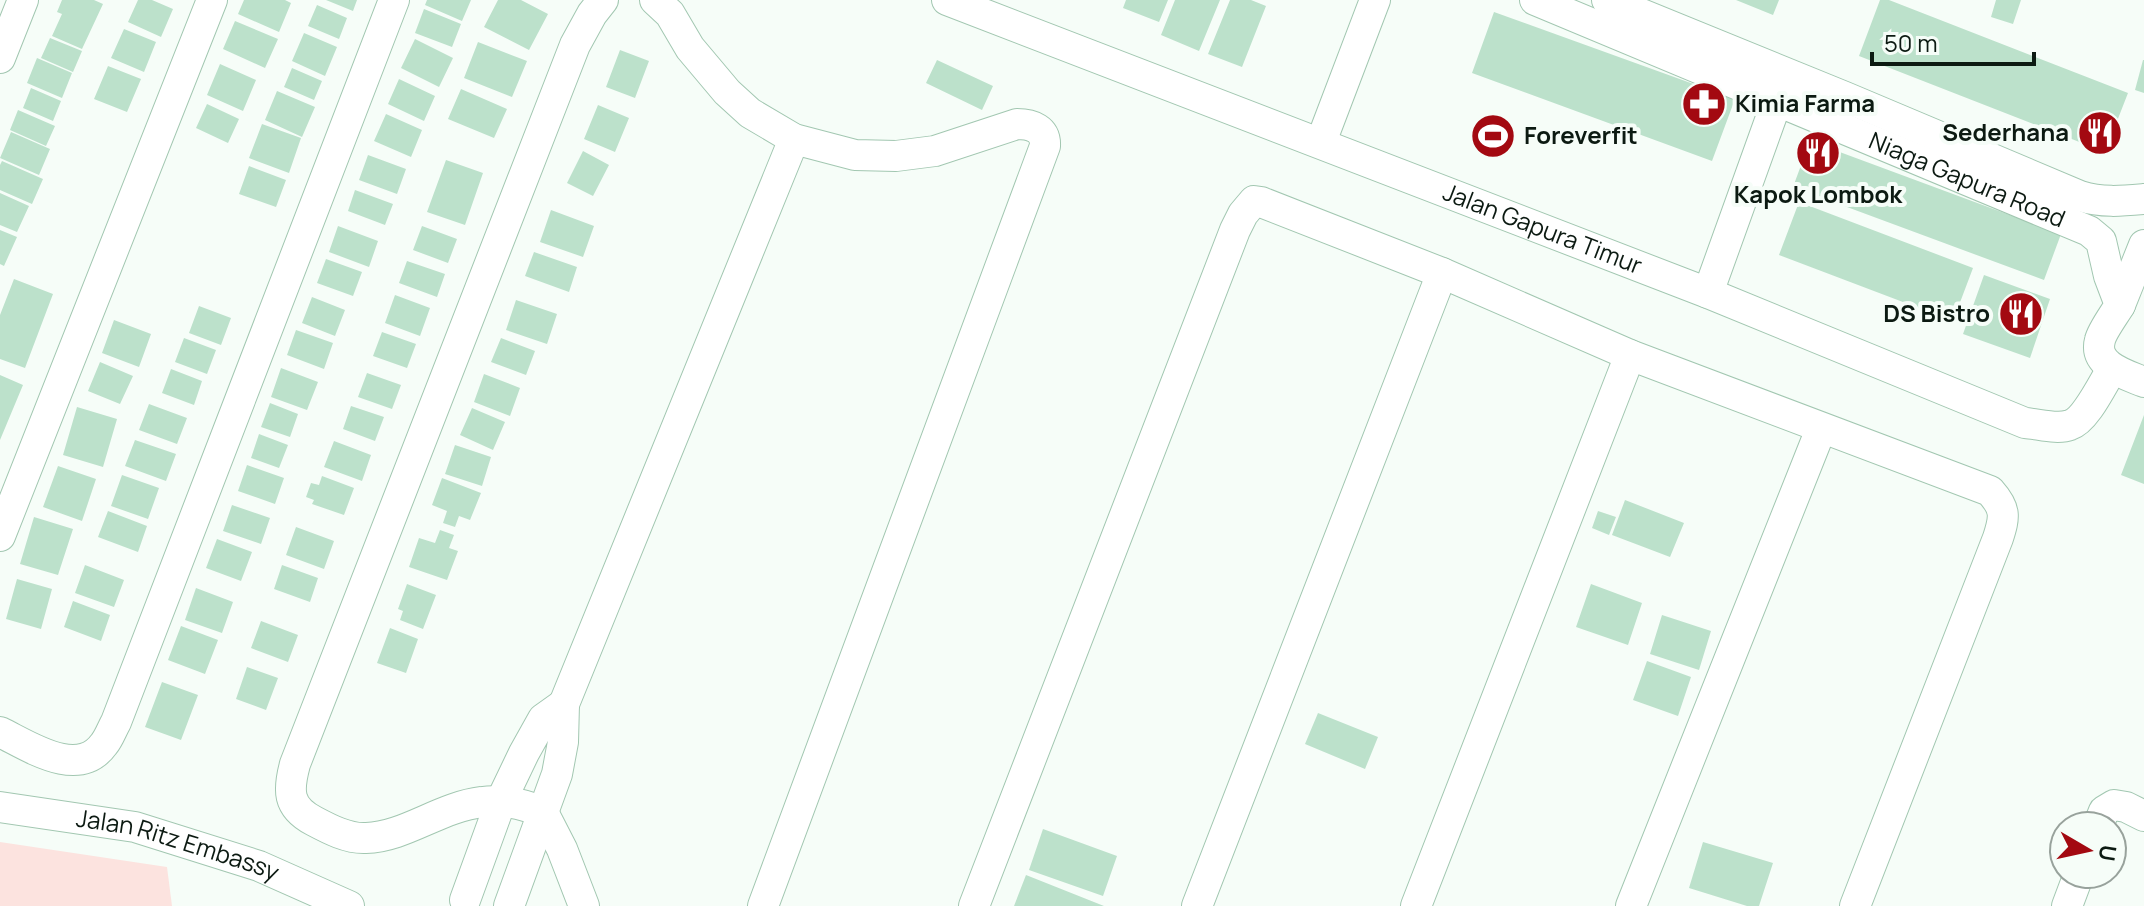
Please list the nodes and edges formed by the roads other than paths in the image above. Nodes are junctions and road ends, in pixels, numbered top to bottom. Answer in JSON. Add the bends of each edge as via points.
{"nodes":[{"id":1,"x":23,"y":0,"type":"edge"},
{"id":2,"x":212,"y":0,"type":"edge"},
{"id":3,"x":394,"y":0,"type":"edge"},
{"id":4,"x":603,"y":0,"type":"edge"},
{"id":5,"x":655,"y":0,"type":"edge"},
{"id":6,"x":947,"y":0,"type":"edge"},
{"id":7,"x":1375,"y":0,"type":"edge"},
{"id":8,"x":1535,"y":0,"type":"edge"},
{"id":9,"x":1607,"y":0,"type":"edge"},
{"id":10,"x":0,"y":58,"type":"edge"},
{"id":11,"x":1777,"y":101,"type":"junction"},
{"id":12,"x":794,"y":139,"type":"junction"},
{"id":13,"x":1321,"y":142,"type":"junction"},
{"id":14,"x":2144,"y":199,"type":"edge"},
{"id":15,"x":2144,"y":245,"type":"edge"},
{"id":16,"x":1442,"y":273,"type":"junction"},
{"id":17,"x":1708,"y":293,"type":"junction"},
{"id":18,"x":2120,"y":305,"type":"junction"},
{"id":19,"x":1630,"y":355,"type":"junction"},
{"id":20,"x":2112,"y":369,"type":"junction"},
{"id":21,"x":2144,"y":382,"type":"edge"},
{"id":22,"x":1821,"y":429,"type":"junction"},
{"id":23,"x":0,"y":536,"type":"edge"},
{"id":24,"x":564,"y":704,"type":"junction"},
{"id":25,"x":0,"y":732,"type":"edge"},
{"id":26,"x":501,"y":801,"type":"junction"},
{"id":27,"x":0,"y":807,"type":"edge"},
{"id":28,"x":2106,"y":810,"type":"edge"},
{"id":29,"x":543,"y":812,"type":"junction"},
{"id":30,"x":2144,"y":816,"type":"edge"},
{"id":31,"x":464,"y":904,"type":"edge"},
{"id":32,"x":349,"y":906,"type":"edge"},
{"id":33,"x":509,"y":906,"type":"edge"},
{"id":34,"x":584,"y":906,"type":"edge"},
{"id":35,"x":763,"y":906,"type":"edge"},
{"id":36,"x":974,"y":906,"type":"edge"},
{"id":37,"x":1197,"y":906,"type":"edge"},
{"id":38,"x":1416,"y":906,"type":"edge"},
{"id":39,"x":1631,"y":906,"type":"edge"},
{"id":40,"x":1855,"y":906,"type":"edge"}],
"edges":[{"from":1,"to":10,"type":"street"},
{"from":2,"to":23,"type":"street"},
{"from":3,"to":25,"type":"street","via":[[116,722],[103,746],[70,761]]},
{"from":4,"to":26,"type":"street","via":[[575,45],[295,764],[290,792],[295,807],[309,819],[363,839],[398,831],[454,807]]},
{"from":5,"to":12,"type":"street","via":[[727,92]]},
{"from":6,"to":13,"type":"street","name":"Jalan Gapura Timur"},
{"from":7,"to":13,"type":"street"},
{"from":8,"to":11,"type":"street","name":"Niaga Gapura Road"},
{"from":9,"to":14,"type":"street","name":"Niaga Gapura Road","via":[[2080,196],[2095,201]]},
{"from":11,"to":17,"type":"street"},
{"from":11,"to":18,"type":"street","name":"Niaga Gapura Road","via":[[2089,231],[2101,241]]},
{"from":12,"to":24,"type":"street"},
{"from":12,"to":35,"type":"street","via":[[855,155],[896,156],[935,151],[1017,124],[1036,127],[1045,140]]},
{"from":13,"to":17,"type":"street","name":"Jalan Gapura Timur"},
{"from":15,"to":18,"type":"street"},
{"from":16,"to":19,"type":"street"},
{"from":16,"to":36,"type":"street","via":[[1273,206],[1249,204]]},
{"from":16,"to":37,"type":"street"},
{"from":17,"to":20,"type":"street","name":"Jalan Gapura Timur","via":[[2025,423],[2073,425]]},
{"from":18,"to":20,"type":"street","via":[[2099,341],[2100,354]]},
{"from":19,"to":22,"type":"street"},
{"from":19,"to":38,"type":"street"},
{"from":20,"to":21,"type":"street"},
{"from":22,"to":39,"type":"street"},
{"from":22,"to":40,"type":"street","via":[[1990,491],[2005,518]]},
{"from":24,"to":26,"type":"street","via":[[543,719]]},
{"from":24,"to":29,"type":"street","via":[[557,774]]},
{"from":26,"to":29,"type":"street"},
{"from":26,"to":31,"type":"street"},
{"from":27,"to":32,"type":"street","name":"Jalan Ritz Embassy","via":[[135,827],[259,866]]},
{"from":28,"to":30,"type":"street","via":[[2114,805]]},
{"from":29,"to":33,"type":"street"},
{"from":29,"to":34,"type":"street"}]}
